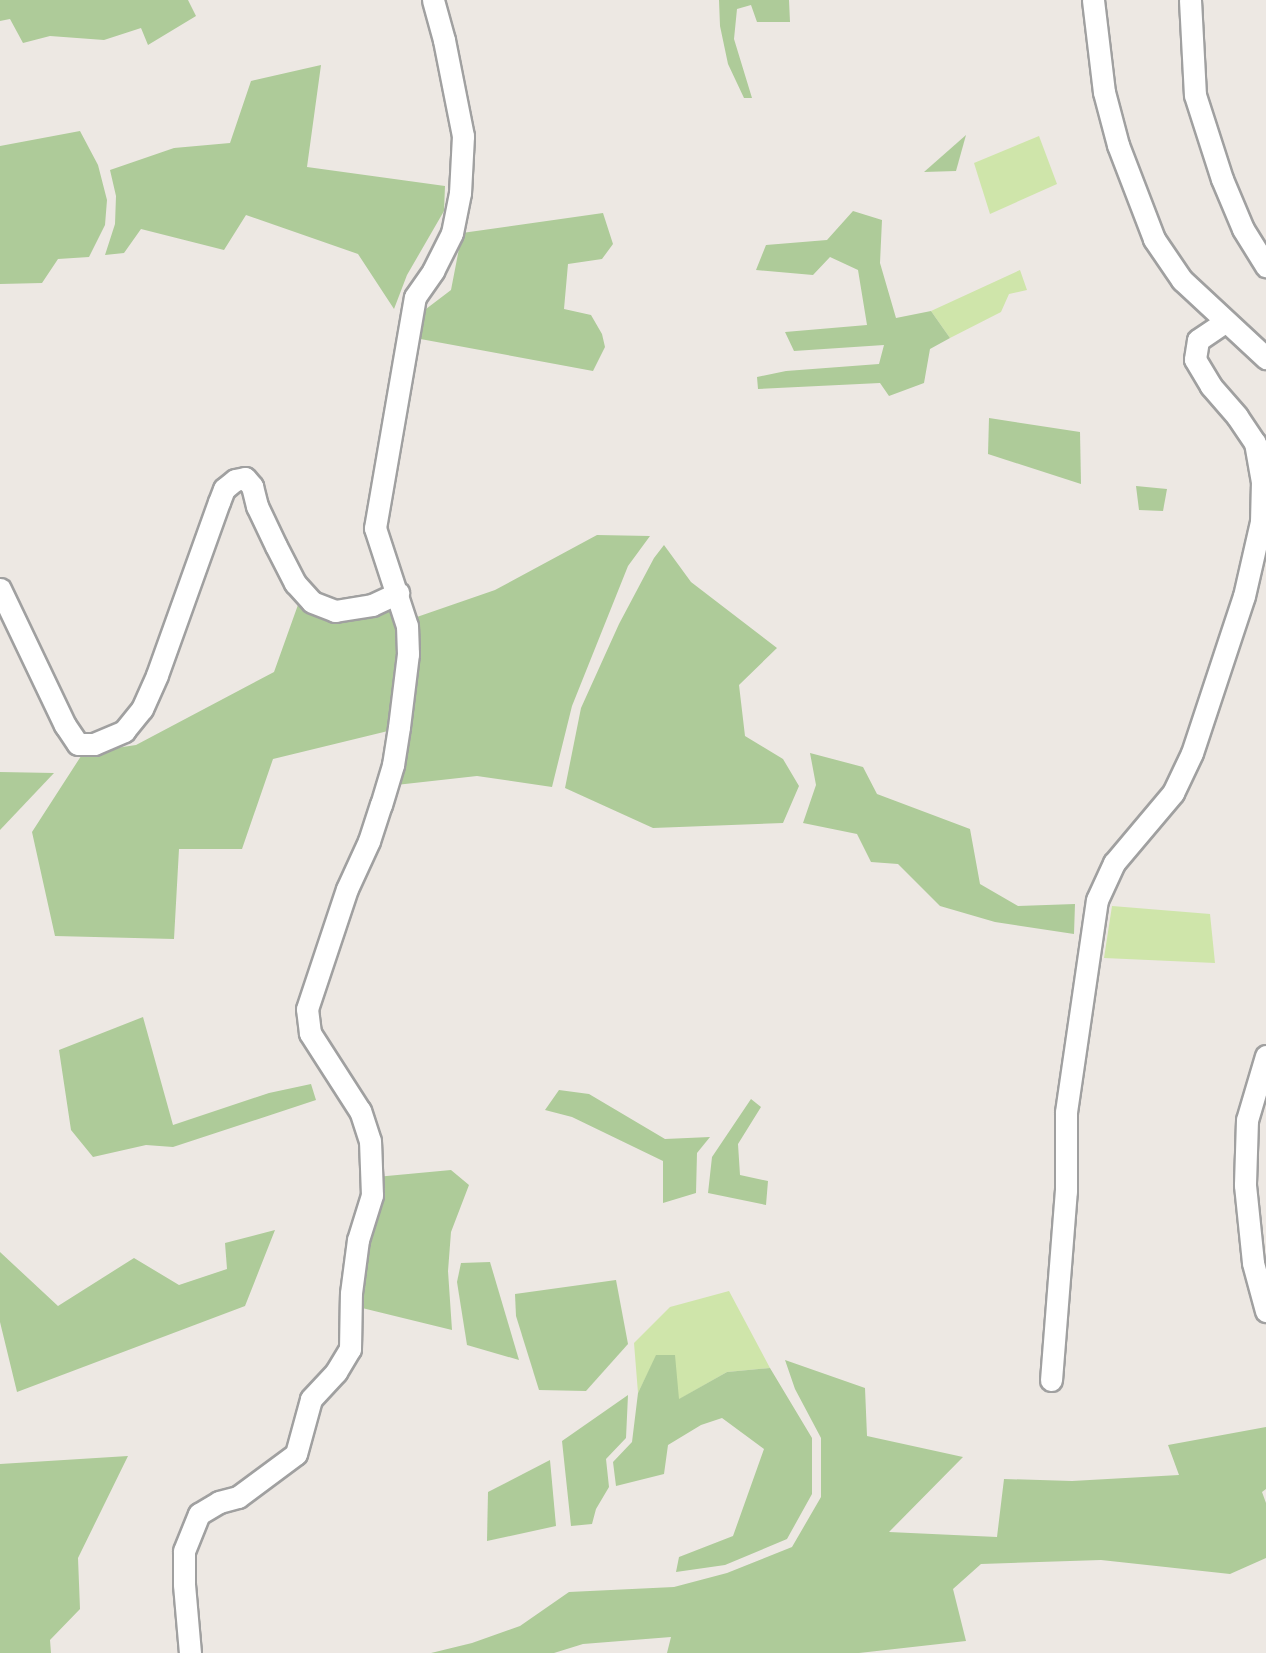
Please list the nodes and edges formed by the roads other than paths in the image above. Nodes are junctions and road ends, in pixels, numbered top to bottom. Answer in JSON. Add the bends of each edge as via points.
{"nodes":[{"id":1,"x":433,"y":0,"type":"edge"},
{"id":2,"x":1093,"y":0,"type":"edge"},
{"id":3,"x":1190,"y":0,"type":"edge"},
{"id":4,"x":1266,"y":266,"type":"edge"},
{"id":5,"x":1225,"y":321,"type":"junction"},
{"id":6,"x":1266,"y":358,"type":"edge"},
{"id":7,"x":0,"y":589,"type":"edge"},
{"id":8,"x":398,"y":593,"type":"junction"},
{"id":9,"x":1266,"y":1056,"type":"edge"},
{"id":10,"x":1266,"y":1311,"type":"edge"},
{"id":11,"x":1051,"y":1380,"type":"dead end"},
{"id":12,"x":190,"y":1653,"type":"edge"}],
"edges":[{"from":1,"to":8,"type":"street","via":[[463,136],[460,193],[453,233],[415,297],[375,528]]},
{"from":2,"to":5,"type":"street","via":[[1107,102],[1118,145],[1154,239],[1182,280]]},
{"from":3,"to":4,"type":"street","via":[[1195,95],[1226,189],[1243,229]]},
{"from":5,"to":6,"type":"street"},
{"from":5,"to":11,"type":"street","via":[[1198,340],[1195,359],[1255,443],[1262,482],[1261,522],[1244,596],[1192,753],[1173,793],[1114,863],[1097,900],[1066,1112],[1066,1191]]},
{"from":7,"to":8,"type":"street","via":[[65,725],[78,744],[94,744],[124,731],[142,709],[224,489],[235,480],[245,478],[252,486],[257,506],[295,583],[312,602],[335,611],[372,605]]},
{"from":8,"to":12,"type":"street","via":[[408,654],[393,765],[307,1009],[310,1034],[360,1111],[370,1141],[372,1195],[358,1240],[351,1293],[350,1349],[336,1372],[310,1399],[296,1454],[238,1497],[219,1502],[199,1514],[184,1551]]},
{"from":9,"to":10,"type":"street","via":[[1246,1120],[1245,1185],[1253,1263]]}]}
